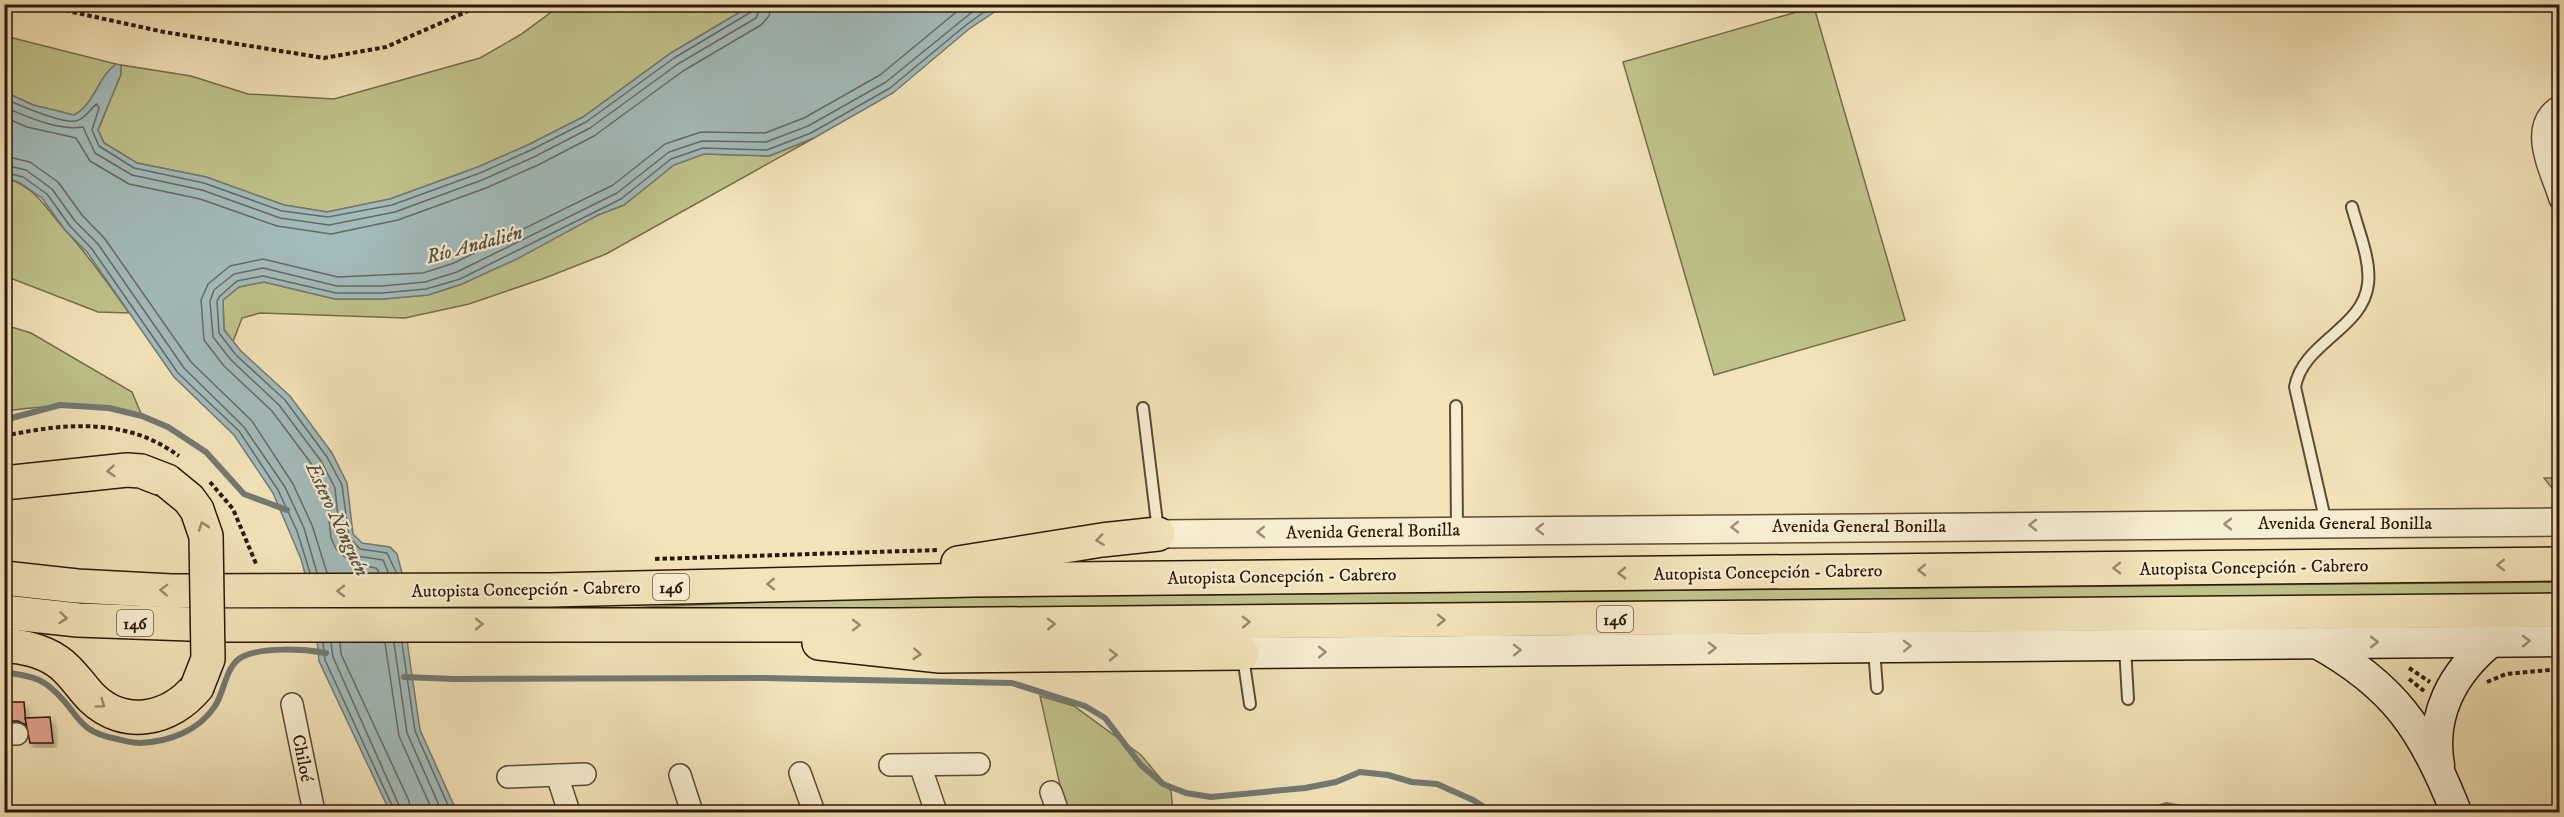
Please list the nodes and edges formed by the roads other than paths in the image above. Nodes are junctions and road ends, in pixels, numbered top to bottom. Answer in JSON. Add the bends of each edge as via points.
{"nodes":[{"id":1,"x":2559,"y":106,"type":"edge"},
{"id":2,"x":2559,"y":199,"type":"edge"},
{"id":3,"x":2352,"y":207,"type":"dead end"},
{"id":4,"x":1456,"y":406,"type":"dead end"},
{"id":5,"x":1143,"y":408,"type":"dead end"},
{"id":6,"x":4,"y":483,"type":"edge"},
{"id":7,"x":2559,"y":522,"type":"edge"},
{"id":8,"x":2326,"y":523,"type":"junction"},
{"id":9,"x":1457,"y":530,"type":"junction"},
{"id":10,"x":1158,"y":534,"type":"junction"},
{"id":11,"x":2559,"y":564,"type":"edge"},
{"id":12,"x":4,"y":578,"type":"edge"},
{"id":13,"x":829,"y":583,"type":"junction"},
{"id":14,"x":2559,"y":610,"type":"edge"},
{"id":15,"x":4,"y":612,"type":"edge"},
{"id":16,"x":671,"y":625,"type":"junction"},
{"id":17,"x":2492,"y":641,"type":"junction"},
{"id":18,"x":2559,"y":641,"type":"edge"},
{"id":19,"x":2315,"y":642,"type":"junction"},
{"id":20,"x":2125,"y":644,"type":"junction"},
{"id":21,"x":4,"y":645,"type":"edge"},
{"id":22,"x":1874,"y":646,"type":"junction"},
{"id":23,"x":1242,"y":653,"type":"junction"},
{"id":24,"x":1877,"y":688,"type":"dead end"},
{"id":25,"x":2128,"y":699,"type":"dead end"},
{"id":26,"x":292,"y":704,"type":"dead end"},
{"id":27,"x":1250,"y":704,"type":"dead end"},
{"id":28,"x":979,"y":764,"type":"dead end"},
{"id":29,"x":890,"y":765,"type":"dead end"},
{"id":30,"x":920,"y":765,"type":"junction"},
{"id":31,"x":800,"y":773,"type":"dead end"},
{"id":32,"x":585,"y":774,"type":"dead end"},
{"id":33,"x":557,"y":775,"type":"junction"},
{"id":34,"x":680,"y":775,"type":"dead end"},
{"id":35,"x":508,"y":777,"type":"dead end"},
{"id":36,"x":2442,"y":777,"type":"junction"},
{"id":37,"x":1051,"y":792,"type":"dead end"},
{"id":38,"x":314,"y":813,"type":"edge"},
{"id":39,"x":570,"y":813,"type":"edge"},
{"id":40,"x":693,"y":813,"type":"edge"},
{"id":41,"x":814,"y":813,"type":"edge"},
{"id":42,"x":936,"y":813,"type":"edge"},
{"id":43,"x":1058,"y":813,"type":"edge"},
{"id":44,"x":2456,"y":813,"type":"edge"}],
"edges":[{"from":1,"to":2,"type":"street","via":[[2546,117],[2541,135]]},
{"from":3,"to":8,"type":"lane","via":[[2368,270],[2366,294],[2353,314],[2307,358],[2295,387]]},
{"from":4,"to":9,"type":"lane"},
{"from":5,"to":10,"type":"lane"},
{"from":21,"to":6,"type":"highway","one_way":true,"bridge":true,"via":[[50,656],[69,670],[92,698],[133,717],[148,717],[176,708],[197,687],[208,658],[206,536],[189,499],[167,481],[141,471]]},
{"from":7,"to":8,"type":"street","name":"Avenida General Bonilla"},
{"from":8,"to":9,"type":"street","name":"Avenida General Bonilla","one_way":true},
{"from":9,"to":10,"type":"street","name":"Avenida General Bonilla","one_way":true},
{"from":10,"to":13,"type":"highway","one_way":true},
{"from":11,"to":13,"type":"highway","name":"Autopista Concepción - Cabrero","number":"146","one_way":true},
{"from":13,"to":12,"type":"highway","name":"Autopista Concepción - Cabrero","number":"146","one_way":true,"via":[[265,591],[126,589]]},
{"from":16,"to":14,"type":"highway","name":"Autopista Concepción - Cabrero","number":"146","one_way":true},
{"from":15,"to":16,"type":"highway","name":"Autopista Concepción - Cabrero","number":"146","one_way":true,"via":[[127,623],[265,626]]},
{"from":16,"to":23,"type":"highway","one_way":true,"via":[[940,656]]},
{"from":17,"to":18,"type":"main road","one_way":true},
{"from":19,"to":17,"type":"main road","one_way":true},
{"from":17,"to":36,"type":"main road","via":[[2464,667],[2448,694],[2438,731]]},
{"from":19,"to":20,"type":"main road"},
{"from":19,"to":36,"type":"main road","via":[[2359,668],[2378,685],[2415,727]]},
{"from":22,"to":20,"type":"main road","one_way":true},
{"from":20,"to":25,"type":"lane"},
{"from":23,"to":22,"type":"main road","one_way":true},
{"from":22,"to":24,"type":"lane"},
{"from":23,"to":27,"type":"lane"},
{"from":26,"to":38,"type":"street","name":"Chiloé"},
{"from":28,"to":30,"type":"street"},
{"from":29,"to":30,"type":"street"},
{"from":30,"to":42,"type":"street"},
{"from":31,"to":41,"type":"street"},
{"from":32,"to":33,"type":"street"},
{"from":33,"to":35,"type":"street"},
{"from":33,"to":39,"type":"street"},
{"from":34,"to":40,"type":"street"},
{"from":36,"to":44,"type":"main road"},
{"from":37,"to":43,"type":"street"}]}
